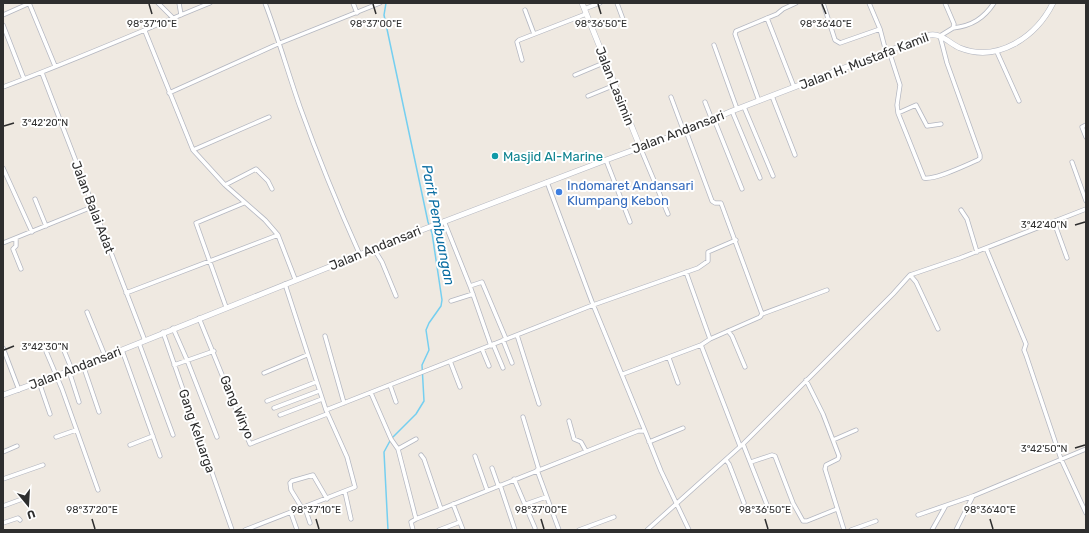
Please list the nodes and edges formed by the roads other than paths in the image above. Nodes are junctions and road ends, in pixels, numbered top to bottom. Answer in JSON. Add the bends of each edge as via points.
{"nodes":[{"id":1,"x":29,"y":3,"type":"edge"},
{"id":2,"x":158,"y":3,"type":"edge"},
{"id":3,"x":179,"y":3,"type":"edge"},
{"id":4,"x":210,"y":3,"type":"edge"},
{"id":5,"x":265,"y":3,"type":"edge"},
{"id":6,"x":353,"y":3,"type":"edge"},
{"id":7,"x":380,"y":3,"type":"edge"},
{"id":8,"x":582,"y":3,"type":"edge"},
{"id":9,"x":600,"y":3,"type":"edge"},
{"id":10,"x":617,"y":3,"type":"edge"},
{"id":11,"x":796,"y":3,"type":"edge"},
{"id":12,"x":823,"y":3,"type":"edge"},
{"id":13,"x":868,"y":3,"type":"edge"},
{"id":14,"x":945,"y":3,"type":"edge"},
{"id":15,"x":994,"y":3,"type":"edge"},
{"id":16,"x":1053,"y":3,"type":"edge"},
{"id":17,"x":525,"y":10,"type":"dead end"},
{"id":18,"x":585,"y":12,"type":"junction"},
{"id":19,"x":357,"y":13,"type":"junction"},
{"id":20,"x":3,"y":15,"type":"edge"},
{"id":21,"x":181,"y":15,"type":"junction"},
{"id":22,"x":173,"y":18,"type":"junction"},
{"id":23,"x":767,"y":18,"type":"junction"},
{"id":24,"x":624,"y":22,"type":"dead end"},
{"id":25,"x":3,"y":26,"type":"edge"},
{"id":26,"x":954,"y":28,"type":"junction"},
{"id":27,"x":880,"y":29,"type":"junction"},
{"id":28,"x":145,"y":31,"type":"junction"},
{"id":29,"x":534,"y":34,"type":"junction"},
{"id":30,"x":940,"y":36,"type":"junction"},
{"id":31,"x":280,"y":43,"type":"junction"},
{"id":32,"x":714,"y":44,"type":"dead end"},
{"id":33,"x":888,"y":51,"type":"junction"},
{"id":34,"x":997,"y":52,"type":"junction"},
{"id":35,"x":522,"y":60,"type":"dead end"},
{"id":36,"x":606,"y":62,"type":"junction"},
{"id":37,"x":55,"y":66,"type":"junction"},
{"id":38,"x":42,"y":72,"type":"junction"},
{"id":39,"x":575,"y":75,"type":"dead end"},
{"id":40,"x":24,"y":79,"type":"junction"},
{"id":41,"x":615,"y":85,"type":"junction"},
{"id":42,"x":3,"y":87,"type":"edge"},
{"id":43,"x":794,"y":87,"type":"junction"},
{"id":44,"x":169,"y":93,"type":"junction"},
{"id":45,"x":588,"y":96,"type":"dead end"},
{"id":46,"x":772,"y":96,"type":"junction"},
{"id":47,"x":671,"y":97,"type":"dead end"},
{"id":48,"x":759,"y":101,"type":"junction"},
{"id":49,"x":1019,"y":101,"type":"dead end"},
{"id":50,"x":705,"y":102,"type":"dead end"},
{"id":51,"x":744,"y":106,"type":"junction"},
{"id":52,"x":737,"y":109,"type":"junction"},
{"id":53,"x":732,"y":111,"type":"junction"},
{"id":54,"x":898,"y":113,"type":"junction"},
{"id":55,"x":269,"y":117,"type":"dead end"},
{"id":56,"x":713,"y":120,"type":"junction"},
{"id":57,"x":941,"y":124,"type":"dead end"},
{"id":58,"x":1086,"y":125,"type":"edge"},
{"id":59,"x":685,"y":132,"type":"junction"},
{"id":60,"x":1086,"y":137,"type":"edge"},
{"id":61,"x":640,"y":147,"type":"junction"},
{"id":62,"x":193,"y":150,"type":"junction"},
{"id":63,"x":795,"y":155,"type":"dead end"},
{"id":64,"x":606,"y":160,"type":"junction"},
{"id":65,"x":1072,"y":162,"type":"dead end"},
{"id":66,"x":3,"y":168,"type":"edge"},
{"id":67,"x":773,"y":176,"type":"dead end"},
{"id":68,"x":760,"y":178,"type":"dead end"},
{"id":69,"x":547,"y":182,"type":"junction"},
{"id":70,"x":225,"y":185,"type":"junction"},
{"id":71,"x":272,"y":189,"type":"dead end"},
{"id":72,"x":742,"y":189,"type":"dead end"},
{"id":73,"x":35,"y":199,"type":"dead end"},
{"id":74,"x":1086,"y":201,"type":"edge"},
{"id":75,"x":244,"y":203,"type":"junction"},
{"id":76,"x":92,"y":207,"type":"junction"},
{"id":77,"x":1086,"y":208,"type":"edge"},
{"id":78,"x":961,"y":210,"type":"dead end"},
{"id":79,"x":668,"y":214,"type":"dead end"},
{"id":80,"x":444,"y":221,"type":"junction"},
{"id":81,"x":630,"y":222,"type":"dead end"},
{"id":82,"x":1054,"y":222,"type":"junction"},
{"id":83,"x":46,"y":226,"type":"junction"},
{"id":84,"x":32,"y":232,"type":"junction"},
{"id":85,"x":278,"y":235,"type":"junction"},
{"id":86,"x":16,"y":238,"type":"junction"},
{"id":87,"x":736,"y":240,"type":"junction"},
{"id":88,"x":3,"y":243,"type":"edge"},
{"id":89,"x":986,"y":248,"type":"junction"},
{"id":90,"x":374,"y":249,"type":"junction"},
{"id":91,"x":977,"y":252,"type":"junction"},
{"id":92,"x":360,"y":255,"type":"junction"},
{"id":93,"x":1067,"y":258,"type":"dead end"},
{"id":94,"x":210,"y":262,"type":"junction"},
{"id":95,"x":20,"y":269,"type":"dead end"},
{"id":96,"x":686,"y":272,"type":"junction"},
{"id":97,"x":910,"y":275,"type":"junction"},
{"id":98,"x":295,"y":280,"type":"junction"},
{"id":99,"x":284,"y":283,"type":"junction"},
{"id":100,"x":470,"y":286,"type":"junction"},
{"id":101,"x":827,"y":290,"type":"dead end"},
{"id":102,"x":126,"y":292,"type":"junction"},
{"id":103,"x":473,"y":294,"type":"junction"},
{"id":104,"x":396,"y":296,"type":"dead end"},
{"id":105,"x":451,"y":301,"type":"dead end"},
{"id":106,"x":593,"y":305,"type":"junction"},
{"id":107,"x":226,"y":307,"type":"junction"},
{"id":108,"x":87,"y":312,"type":"dead end"},
{"id":109,"x":762,"y":314,"type":"junction"},
{"id":110,"x":199,"y":318,"type":"junction"},
{"id":111,"x":173,"y":328,"type":"junction"},
{"id":112,"x":938,"y":329,"type":"dead end"},
{"id":113,"x":728,"y":331,"type":"junction"},
{"id":114,"x":163,"y":332,"type":"junction"},
{"id":115,"x":517,"y":335,"type":"junction"},
{"id":116,"x":325,"y":336,"type":"dead end"},
{"id":117,"x":710,"y":339,"type":"junction"},
{"id":118,"x":504,"y":340,"type":"junction"},
{"id":119,"x":145,"y":341,"type":"junction"},
{"id":120,"x":139,"y":343,"type":"junction"},
{"id":121,"x":43,"y":344,"type":"dead end"},
{"id":122,"x":492,"y":345,"type":"junction"},
{"id":123,"x":701,"y":345,"type":"junction"},
{"id":124,"x":3,"y":348,"type":"edge"},
{"id":125,"x":63,"y":348,"type":"dead end"},
{"id":126,"x":482,"y":349,"type":"junction"},
{"id":127,"x":122,"y":350,"type":"junction"},
{"id":128,"x":214,"y":351,"type":"junction"},
{"id":129,"x":307,"y":355,"type":"junction"},
{"id":130,"x":105,"y":356,"type":"junction"},
{"id":131,"x":669,"y":358,"type":"junction"},
{"id":132,"x":188,"y":360,"type":"junction"},
{"id":133,"x":450,"y":361,"type":"junction"},
{"id":134,"x":512,"y":363,"type":"dead end"},
{"id":135,"x":83,"y":365,"type":"junction"},
{"id":136,"x":174,"y":365,"type":"junction"},
{"id":137,"x":489,"y":366,"type":"dead end"},
{"id":138,"x":745,"y":367,"type":"dead end"},
{"id":139,"x":503,"y":368,"type":"dead end"},
{"id":140,"x":70,"y":370,"type":"junction"},
{"id":141,"x":264,"y":373,"type":"dead end"},
{"id":142,"x":623,"y":374,"type":"junction"},
{"id":143,"x":56,"y":376,"type":"junction"},
{"id":144,"x":806,"y":380,"type":"junction"},
{"id":145,"x":39,"y":382,"type":"junction"},
{"id":146,"x":316,"y":382,"type":"junction"},
{"id":147,"x":678,"y":383,"type":"dead end"},
{"id":148,"x":390,"y":386,"type":"junction"},
{"id":149,"x":460,"y":387,"type":"dead end"},
{"id":150,"x":19,"y":390,"type":"junction"},
{"id":151,"x":319,"y":391,"type":"junction"},
{"id":152,"x":371,"y":393,"type":"junction"},
{"id":153,"x":3,"y":396,"type":"edge"},
{"id":154,"x":322,"y":399,"type":"junction"},
{"id":155,"x":267,"y":401,"type":"dead end"},
{"id":156,"x":79,"y":402,"type":"dead end"},
{"id":157,"x":396,"y":402,"type":"dead end"},
{"id":158,"x":344,"y":403,"type":"junction"},
{"id":159,"x":538,"y":404,"type":"dead end"},
{"id":160,"x":274,"y":408,"type":"dead end"},
{"id":161,"x":99,"y":412,"type":"dead end"},
{"id":162,"x":327,"y":412,"type":"junction"},
{"id":163,"x":50,"y":414,"type":"dead end"},
{"id":164,"x":280,"y":415,"type":"dead end"},
{"id":165,"x":523,"y":417,"type":"dead end"},
{"id":166,"x":569,"y":421,"type":"dead end"},
{"id":167,"x":683,"y":428,"type":"dead end"},
{"id":168,"x":76,"y":430,"type":"junction"},
{"id":169,"x":856,"y":430,"type":"dead end"},
{"id":170,"x":645,"y":431,"type":"junction"},
{"id":171,"x":173,"y":434,"type":"dead end"},
{"id":172,"x":153,"y":436,"type":"junction"},
{"id":173,"x":56,"y":437,"type":"dead end"},
{"id":174,"x":217,"y":437,"type":"dead end"},
{"id":175,"x":416,"y":439,"type":"dead end"},
{"id":176,"x":833,"y":440,"type":"junction"},
{"id":177,"x":649,"y":442,"type":"junction"},
{"id":178,"x":130,"y":445,"type":"dead end"},
{"id":179,"x":742,"y":445,"type":"junction"},
{"id":180,"x":17,"y":446,"type":"dead end"},
{"id":181,"x":398,"y":449,"type":"junction"},
{"id":182,"x":1086,"y":449,"type":"edge"},
{"id":183,"x":586,"y":451,"type":"junction"},
{"id":184,"x":3,"y":452,"type":"edge"},
{"id":185,"x":421,"y":455,"type":"dead end"},
{"id":186,"x":160,"y":456,"type":"dead end"},
{"id":187,"x":475,"y":456,"type":"dead end"},
{"id":188,"x":1060,"y":459,"type":"junction"},
{"id":189,"x":726,"y":460,"type":"junction"},
{"id":190,"x":751,"y":462,"type":"junction"},
{"id":191,"x":43,"y":465,"type":"dead end"},
{"id":192,"x":492,"y":468,"type":"dead end"},
{"id":193,"x":538,"y":470,"type":"junction"},
{"id":194,"x":3,"y":479,"type":"edge"},
{"id":195,"x":514,"y":479,"type":"junction"},
{"id":196,"x":499,"y":485,"type":"junction"},
{"id":197,"x":98,"y":490,"type":"dead end"},
{"id":198,"x":487,"y":490,"type":"junction"},
{"id":199,"x":345,"y":492,"type":"junction"},
{"id":200,"x":973,"y":496,"type":"junction"},
{"id":201,"x":546,"y":497,"type":"junction"},
{"id":202,"x":25,"y":498,"type":"dead end"},
{"id":203,"x":326,"y":499,"type":"junction"},
{"id":204,"x":744,"y":503,"type":"dead end"},
{"id":205,"x":453,"y":504,"type":"junction"},
{"id":206,"x":526,"y":504,"type":"junction"},
{"id":207,"x":678,"y":504,"type":"junction"},
{"id":208,"x":3,"y":506,"type":"edge"},
{"id":209,"x":946,"y":506,"type":"junction"},
{"id":210,"x":303,"y":508,"type":"junction"},
{"id":211,"x":441,"y":509,"type":"junction"},
{"id":212,"x":837,"y":509,"type":"junction"},
{"id":213,"x":769,"y":510,"type":"dead end"},
{"id":214,"x":291,"y":513,"type":"junction"},
{"id":215,"x":1086,"y":513,"type":"edge"},
{"id":216,"x":918,"y":515,"type":"dead end"},
{"id":217,"x":614,"y":517,"type":"dead end"},
{"id":218,"x":416,"y":518,"type":"junction"},
{"id":219,"x":351,"y":519,"type":"dead end"},
{"id":220,"x":20,"y":520,"type":"dead end"},
{"id":221,"x":876,"y":521,"type":"dead end"},
{"id":222,"x":460,"y":522,"type":"junction"},
{"id":223,"x":3,"y":523,"type":"edge"},
{"id":224,"x":310,"y":523,"type":"dead end"},
{"id":225,"x":535,"y":528,"type":"dead end"},
{"id":226,"x":232,"y":530,"type":"edge"},
{"id":227,"x":245,"y":530,"type":"edge"},
{"id":228,"x":297,"y":530,"type":"edge"},
{"id":229,"x":413,"y":530,"type":"edge"},
{"id":230,"x":439,"y":530,"type":"edge"},
{"id":231,"x":463,"y":530,"type":"edge"},
{"id":232,"x":515,"y":530,"type":"edge"},
{"id":233,"x":559,"y":530,"type":"edge"},
{"id":234,"x":580,"y":530,"type":"edge"},
{"id":235,"x":647,"y":530,"type":"edge"},
{"id":236,"x":689,"y":530,"type":"edge"},
{"id":237,"x":844,"y":530,"type":"edge"},
{"id":238,"x":851,"y":530,"type":"edge"},
{"id":239,"x":932,"y":530,"type":"edge"},
{"id":240,"x":956,"y":530,"type":"edge"}],
"edges":[{"from":1,"to":20,"type":"street"},
{"from":1,"to":37,"type":"street"},
{"from":2,"to":22,"type":"street"},
{"from":3,"to":21,"type":"street"},
{"from":4,"to":21,"type":"street"},
{"from":5,"to":31,"type":"street"},
{"from":6,"to":19,"type":"street"},
{"from":7,"to":19,"type":"street"},
{"from":8,"to":18,"type":"street","name":"Jalan Lasimin"},
{"from":9,"to":18,"type":"street"},
{"from":10,"to":24,"type":"street"},
{"from":11,"to":23,"type":"street"},
{"from":12,"to":27,"type":"street","via":[[837,42]]},
{"from":13,"to":27,"type":"street"},
{"from":14,"to":26,"type":"street"},
{"from":15,"to":26,"type":"street","via":[[974,23]]},
{"from":16,"to":34,"type":"street","name":"Jalan H. Mustafa Kamil","via":[[1044,19],[1027,35]]},
{"from":17,"to":29,"type":"street"},
{"from":18,"to":29,"type":"street"},
{"from":18,"to":36,"type":"street","name":"Jalan Lasimin"},
{"from":19,"to":31,"type":"street"},
{"from":21,"to":22,"type":"street"},
{"from":22,"to":28,"type":"street"},
{"from":23,"to":43,"type":"street"},
{"from":23,"to":48,"type":"street","via":[[739,28],[735,34]]},
{"from":25,"to":40,"type":"street"},
{"from":26,"to":30,"type":"street"},
{"from":27,"to":33,"type":"street"},
{"from":28,"to":37,"type":"street"},
{"from":28,"to":44,"type":"street"},
{"from":29,"to":35,"type":"street","via":[[517,42]]},
{"from":30,"to":33,"type":"street","name":"Jalan H. Mustafa Kamil","via":[[930,35]]},
{"from":30,"to":34,"type":"street","name":"Jalan H. Mustafa Kamil","via":[[953,45],[973,52]]},
{"from":30,"to":54,"type":"street","via":[[980,158],[951,171],[924,178]]},
{"from":31,"to":44,"type":"street"},
{"from":31,"to":92,"type":"street","via":[[300,106],[338,207]]},
{"from":32,"to":52,"type":"street"},
{"from":33,"to":43,"type":"street","name":"Jalan H. Mustafa Kamil"},
{"from":33,"to":54,"type":"street","via":[[900,85],[896,105]]},
{"from":34,"to":49,"type":"street"},
{"from":36,"to":39,"type":"street"},
{"from":36,"to":41,"type":"street","name":"Jalan Lasimin"},
{"from":37,"to":38,"type":"street"},
{"from":38,"to":40,"type":"street"},
{"from":38,"to":76,"type":"street","name":"Jalan Balai Adat"},
{"from":40,"to":42,"type":"street"},
{"from":41,"to":45,"type":"street"},
{"from":41,"to":61,"type":"street","name":"Jalan Lasimin"},
{"from":43,"to":46,"type":"street","name":"Jalan H. Mustafa Kamil"},
{"from":44,"to":62,"type":"street"},
{"from":46,"to":48,"type":"street","name":"Jalan Andansari"},
{"from":46,"to":63,"type":"street"},
{"from":47,"to":59,"type":"street"},
{"from":48,"to":51,"type":"street","name":"Jalan Andansari"},
{"from":50,"to":56,"type":"street"},
{"from":51,"to":52,"type":"street","name":"Jalan Andansari"},
{"from":51,"to":67,"type":"street"},
{"from":52,"to":53,"type":"street","name":"Jalan Andansari"},
{"from":53,"to":56,"type":"street","name":"Jalan Andansari"},
{"from":53,"to":68,"type":"street"},
{"from":54,"to":57,"type":"street","via":[[916,105],[927,126]]},
{"from":55,"to":62,"type":"street"},
{"from":56,"to":59,"type":"street","name":"Jalan Andansari"},
{"from":56,"to":72,"type":"street"},
{"from":58,"to":60,"type":"street","via":[[1082,127]]},
{"from":59,"to":61,"type":"street","name":"Jalan Andansari"},
{"from":59,"to":87,"type":"street","via":[[712,201],[721,203]]},
{"from":61,"to":64,"type":"street","name":"Jalan Andansari"},
{"from":61,"to":79,"type":"street"},
{"from":62,"to":70,"type":"street"},
{"from":64,"to":69,"type":"street","name":"Jalan Andansari"},
{"from":64,"to":81,"type":"street"},
{"from":65,"to":74,"type":"street"},
{"from":66,"to":84,"type":"street"},
{"from":69,"to":80,"type":"street","name":"Jalan Andansari"},
{"from":69,"to":106,"type":"street"},
{"from":70,"to":71,"type":"street","via":[[256,169]]},
{"from":70,"to":75,"type":"street"},
{"from":73,"to":83,"type":"street"},
{"from":75,"to":85,"type":"street","via":[[265,220]]},
{"from":75,"to":94,"type":"street","via":[[197,221],[196,225]]},
{"from":76,"to":83,"type":"street"},
{"from":76,"to":102,"type":"street","name":"Jalan Balai Adat"},
{"from":77,"to":82,"type":"street"},
{"from":78,"to":91,"type":"street","via":[[970,227]]},
{"from":80,"to":90,"type":"street","name":"Jalan Andansari"},
{"from":80,"to":100,"type":"street"},
{"from":82,"to":89,"type":"street"},
{"from":82,"to":93,"type":"street"},
{"from":83,"to":84,"type":"street"},
{"from":84,"to":86,"type":"street"},
{"from":85,"to":94,"type":"street"},
{"from":85,"to":98,"type":"street"},
{"from":86,"to":88,"type":"street"},
{"from":86,"to":95,"type":"street","via":[[13,250]]},
{"from":87,"to":96,"type":"street","via":[[708,252],[706,263]]},
{"from":87,"to":109,"type":"street"},
{"from":89,"to":91,"type":"street"},
{"from":89,"to":188,"type":"street","via":[[1026,345],[1024,350]]},
{"from":90,"to":92,"type":"street","name":"Jalan Andansari"},
{"from":90,"to":104,"type":"street"},
{"from":91,"to":97,"type":"street"},
{"from":92,"to":98,"type":"street","name":"Jalan Andansari"},
{"from":94,"to":102,"type":"street"},
{"from":94,"to":107,"type":"street"},
{"from":96,"to":106,"type":"street"},
{"from":96,"to":117,"type":"street"},
{"from":97,"to":112,"type":"street","via":[[916,282]]},
{"from":97,"to":144,"type":"street"},
{"from":98,"to":99,"type":"street","name":"Jalan Andansari"},
{"from":99,"to":107,"type":"street","name":"Jalan Andansari"},
{"from":99,"to":129,"type":"street"},
{"from":100,"to":103,"type":"street"},
{"from":100,"to":118,"type":"street","via":[[482,282]]},
{"from":101,"to":109,"type":"street"},
{"from":102,"to":119,"type":"street","name":"Jalan Balai Adat"},
{"from":103,"to":105,"type":"street"},
{"from":103,"to":122,"type":"street"},
{"from":106,"to":115,"type":"street"},
{"from":106,"to":142,"type":"street"},
{"from":107,"to":110,"type":"street","name":"Jalan Andansari"},
{"from":108,"to":130,"type":"street"},
{"from":109,"to":113,"type":"street"},
{"from":110,"to":111,"type":"street","name":"Jalan Andansari"},
{"from":110,"to":128,"type":"street","name":"Gang Wiryo"},
{"from":111,"to":114,"type":"street","name":"Jalan Andansari"},
{"from":111,"to":132,"type":"street"},
{"from":113,"to":117,"type":"street"},
{"from":113,"to":138,"type":"street"},
{"from":114,"to":119,"type":"street","name":"Jalan Andansari"},
{"from":114,"to":136,"type":"street","name":"Gang Keluarga"},
{"from":115,"to":118,"type":"street"},
{"from":115,"to":159,"type":"street"},
{"from":116,"to":158,"type":"street"},
{"from":117,"to":123,"type":"street"},
{"from":118,"to":122,"type":"street"},
{"from":118,"to":134,"type":"street"},
{"from":119,"to":120,"type":"street","name":"Jalan Andansari"},
{"from":120,"to":127,"type":"street","name":"Jalan Andansari"},
{"from":120,"to":171,"type":"street"},
{"from":121,"to":143,"type":"street"},
{"from":122,"to":126,"type":"street"},
{"from":122,"to":139,"type":"street"},
{"from":123,"to":131,"type":"street"},
{"from":123,"to":179,"type":"street"},
{"from":124,"to":150,"type":"street"},
{"from":125,"to":140,"type":"street"},
{"from":126,"to":133,"type":"street"},
{"from":126,"to":137,"type":"street"},
{"from":127,"to":130,"type":"street","name":"Jalan Andansari"},
{"from":127,"to":172,"type":"street"},
{"from":128,"to":132,"type":"street"},
{"from":128,"to":162,"type":"street","name":"Gang Wiryo","via":[[250,444]]},
{"from":129,"to":141,"type":"street"},
{"from":129,"to":146,"type":"street"},
{"from":130,"to":135,"type":"street","name":"Jalan Andansari"},
{"from":131,"to":142,"type":"street"},
{"from":131,"to":147,"type":"street"},
{"from":132,"to":136,"type":"street"},
{"from":132,"to":174,"type":"street"},
{"from":133,"to":148,"type":"street"},
{"from":133,"to":149,"type":"street"},
{"from":135,"to":140,"type":"street","name":"Jalan Andansari"},
{"from":135,"to":161,"type":"street"},
{"from":136,"to":226,"type":"street","name":"Gang Keluarga"},
{"from":140,"to":143,"type":"street","name":"Jalan Andansari"},
{"from":140,"to":156,"type":"street"},
{"from":142,"to":170,"type":"street"},
{"from":143,"to":145,"type":"street","name":"Jalan Andansari"},
{"from":143,"to":168,"type":"street"},
{"from":144,"to":176,"type":"street"},
{"from":144,"to":179,"type":"street"},
{"from":145,"to":150,"type":"street","name":"Jalan Andansari"},
{"from":145,"to":163,"type":"street"},
{"from":146,"to":151,"type":"street"},
{"from":146,"to":155,"type":"street"},
{"from":148,"to":152,"type":"street"},
{"from":148,"to":157,"type":"street"},
{"from":150,"to":153,"type":"street","name":"Jalan Andansari"},
{"from":151,"to":154,"type":"street"},
{"from":151,"to":160,"type":"street"},
{"from":152,"to":158,"type":"street"},
{"from":152,"to":181,"type":"street"},
{"from":154,"to":162,"type":"street"},
{"from":154,"to":164,"type":"street"},
{"from":158,"to":162,"type":"street"},
{"from":162,"to":199,"type":"street","via":[[345,454],[355,487]]},
{"from":165,"to":193,"type":"street"},
{"from":166,"to":183,"type":"street","via":[[574,439],[581,442]]},
{"from":167,"to":177,"type":"street"},
{"from":168,"to":173,"type":"street"},
{"from":168,"to":197,"type":"street"},
{"from":169,"to":176,"type":"street"},
{"from":170,"to":177,"type":"street"},
{"from":170,"to":183,"type":"street","via":[[638,431]]},
{"from":172,"to":178,"type":"street"},
{"from":172,"to":186,"type":"street"},
{"from":175,"to":181,"type":"street"},
{"from":176,"to":212,"type":"street","via":[[839,458],[826,465],[825,469]]},
{"from":177,"to":207,"type":"street"},
{"from":179,"to":189,"type":"street"},
{"from":179,"to":190,"type":"street"},
{"from":180,"to":184,"type":"street"},
{"from":181,"to":218,"type":"street"},
{"from":182,"to":188,"type":"street"},
{"from":183,"to":193,"type":"street"},
{"from":185,"to":211,"type":"street"},
{"from":187,"to":198,"type":"street"},
{"from":188,"to":200,"type":"street"},
{"from":188,"to":215,"type":"street"},
{"from":189,"to":204,"type":"street"},
{"from":189,"to":207,"type":"street"},
{"from":190,"to":212,"type":"street","via":[[775,456],[802,521]]},
{"from":190,"to":213,"type":"street"},
{"from":191,"to":194,"type":"street"},
{"from":192,"to":196,"type":"street"},
{"from":193,"to":195,"type":"street"},
{"from":193,"to":201,"type":"street"},
{"from":195,"to":196,"type":"street"},
{"from":195,"to":206,"type":"street"},
{"from":196,"to":198,"type":"street"},
{"from":196,"to":232,"type":"street"},
{"from":198,"to":205,"type":"street"},
{"from":199,"to":203,"type":"street"},
{"from":199,"to":219,"type":"street"},
{"from":200,"to":209,"type":"street"},
{"from":200,"to":240,"type":"street"},
{"from":201,"to":206,"type":"street"},
{"from":201,"to":233,"type":"street"},
{"from":202,"to":208,"type":"street"},
{"from":203,"to":210,"type":"street"},
{"from":203,"to":210,"type":"street","via":[[311,474],[290,482],[291,490]]},
{"from":205,"to":211,"type":"street"},
{"from":205,"to":222,"type":"street"},
{"from":206,"to":225,"type":"street"},
{"from":207,"to":235,"type":"street"},
{"from":207,"to":236,"type":"street"},
{"from":209,"to":216,"type":"street"},
{"from":209,"to":239,"type":"street"},
{"from":210,"to":214,"type":"street"},
{"from":210,"to":224,"type":"street"},
{"from":211,"to":218,"type":"street"},
{"from":212,"to":237,"type":"street"},
{"from":214,"to":227,"type":"street"},
{"from":214,"to":228,"type":"street"},
{"from":217,"to":234,"type":"street"},
{"from":218,"to":229,"type":"street","via":[[411,523]]},
{"from":220,"to":223,"type":"street","via":[[18,518]]},
{"from":221,"to":238,"type":"street"},
{"from":222,"to":230,"type":"street"},
{"from":222,"to":231,"type":"street"}]}
